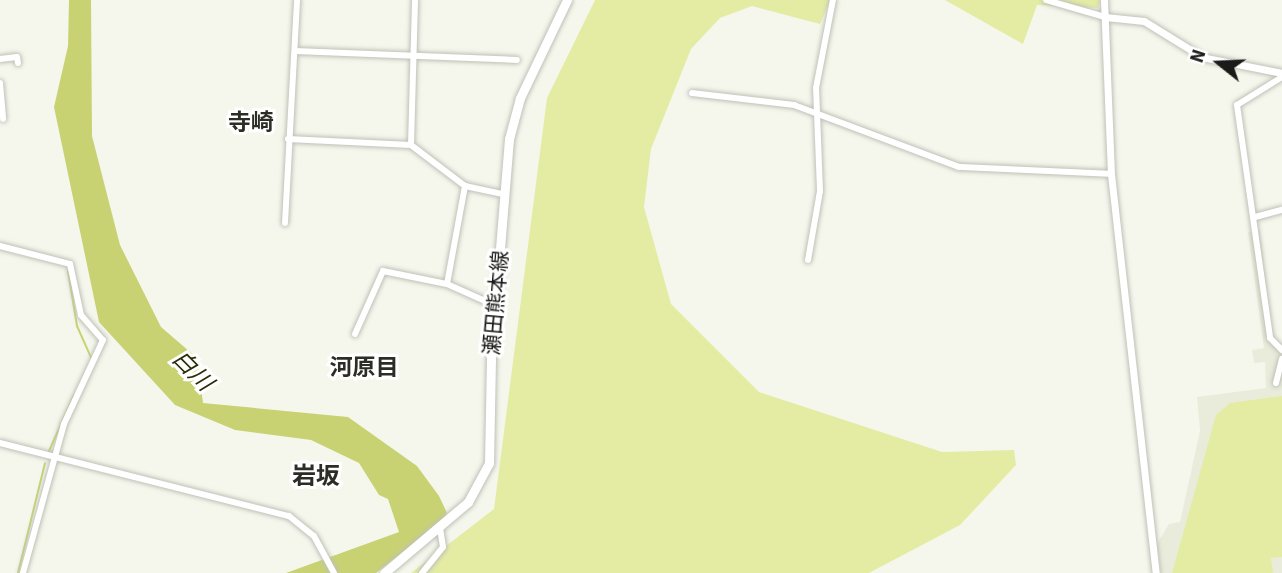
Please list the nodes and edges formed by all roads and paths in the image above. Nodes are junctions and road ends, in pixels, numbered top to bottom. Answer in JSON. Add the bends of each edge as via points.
{"nodes":[{"id":1,"x":297,"y":0,"type":"edge"},
{"id":2,"x":415,"y":0,"type":"edge"},
{"id":3,"x":567,"y":0,"type":"edge"},
{"id":4,"x":833,"y":0,"type":"edge"},
{"id":5,"x":1046,"y":0,"type":"edge"},
{"id":6,"x":1104,"y":0,"type":"edge"},
{"id":7,"x":1105,"y":17,"type":"junction"},
{"id":8,"x":295,"y":51,"type":"junction"},
{"id":9,"x":413,"y":57,"type":"junction"},
{"id":10,"x":0,"y":59,"type":"edge"},
{"id":11,"x":517,"y":60,"type":"dead end"},
{"id":12,"x":18,"y":63,"type":"dead end"},
{"id":13,"x":1282,"y":75,"type":"edge"},
{"id":14,"x":0,"y":83,"type":"edge"},
{"id":15,"x":692,"y":93,"type":"dead end"},
{"id":16,"x":816,"y":112,"type":"junction"},
{"id":17,"x":3,"y":119,"type":"dead end"},
{"id":18,"x":288,"y":139,"type":"junction"},
{"id":19,"x":411,"y":145,"type":"junction"},
{"id":20,"x":1111,"y":174,"type":"junction"},
{"id":21,"x":465,"y":186,"type":"junction"},
{"id":22,"x":504,"y":194,"type":"junction"},
{"id":23,"x":1282,"y":210,"type":"edge"},
{"id":24,"x":1255,"y":218,"type":"junction"},
{"id":25,"x":285,"y":223,"type":"dead end"},
{"id":26,"x":0,"y":246,"type":"edge"},
{"id":27,"x":808,"y":260,"type":"dead end"},
{"id":28,"x":447,"y":284,"type":"junction"},
{"id":29,"x":494,"y":305,"type":"junction"},
{"id":30,"x":355,"y":334,"type":"dead end"},
{"id":31,"x":1282,"y":350,"type":"edge"},
{"id":32,"x":1282,"y":359,"type":"edge"},
{"id":33,"x":1276,"y":383,"type":"dead end"},
{"id":34,"x":0,"y":443,"type":"edge"},
{"id":35,"x":54,"y":456,"type":"junction"},
{"id":36,"x":440,"y":528,"type":"junction"},
{"id":37,"x":23,"y":573,"type":"edge"},
{"id":38,"x":334,"y":573,"type":"edge"},
{"id":39,"x":384,"y":573,"type":"edge"},
{"id":40,"x":422,"y":573,"type":"edge"},
{"id":41,"x":1156,"y":573,"type":"edge"}],
"edges":[{"from":1,"to":8,"type":"street"},
{"from":2,"to":9,"type":"street"},
{"from":3,"to":22,"type":"main road","name":"瀬田熊本線","via":[[514,116]]},
{"from":4,"to":16,"type":"street","via":[[819,50]]},
{"from":5,"to":7,"type":"street"},
{"from":6,"to":7,"type":"street"},
{"from":7,"to":13,"type":"street","via":[[1144,21],[1202,57]]},
{"from":7,"to":20,"type":"street"},
{"from":8,"to":9,"type":"street"},
{"from":8,"to":18,"type":"street"},
{"from":9,"to":11,"type":"street"},
{"from":9,"to":19,"type":"street"},
{"from":10,"to":12,"type":"street","via":[[18,57]]},
{"from":13,"to":24,"type":"street","via":[[1237,105]]},
{"from":14,"to":17,"type":"street"},
{"from":15,"to":16,"type":"street"},
{"from":16,"to":20,"type":"street","via":[[959,167]]},
{"from":16,"to":27,"type":"street","via":[[820,191]]},
{"from":18,"to":19,"type":"street"},
{"from":18,"to":25,"type":"street"},
{"from":19,"to":21,"type":"street"},
{"from":20,"to":41,"type":"street"},
{"from":21,"to":22,"type":"street"},
{"from":21,"to":28,"type":"street"},
{"from":22,"to":29,"type":"main road","name":"瀬田熊本線"},
{"from":23,"to":24,"type":"street"},
{"from":24,"to":31,"type":"street","via":[[1270,338]]},
{"from":26,"to":35,"type":"street","via":[[70,264],[81,315],[103,340]]},
{"from":28,"to":29,"type":"street"},
{"from":28,"to":30,"type":"street","via":[[383,271]]},
{"from":29,"to":36,"type":"main road","name":"瀬田熊本線","via":[[489,463],[477,492]]},
{"from":32,"to":33,"type":"street"},
{"from":34,"to":35,"type":"street"},
{"from":35,"to":37,"type":"street"},
{"from":35,"to":38,"type":"street","via":[[289,516],[314,536]]},
{"from":36,"to":39,"type":"main road","name":"瀬田熊本線"},
{"from":36,"to":40,"type":"street","via":[[443,547]]}]}
